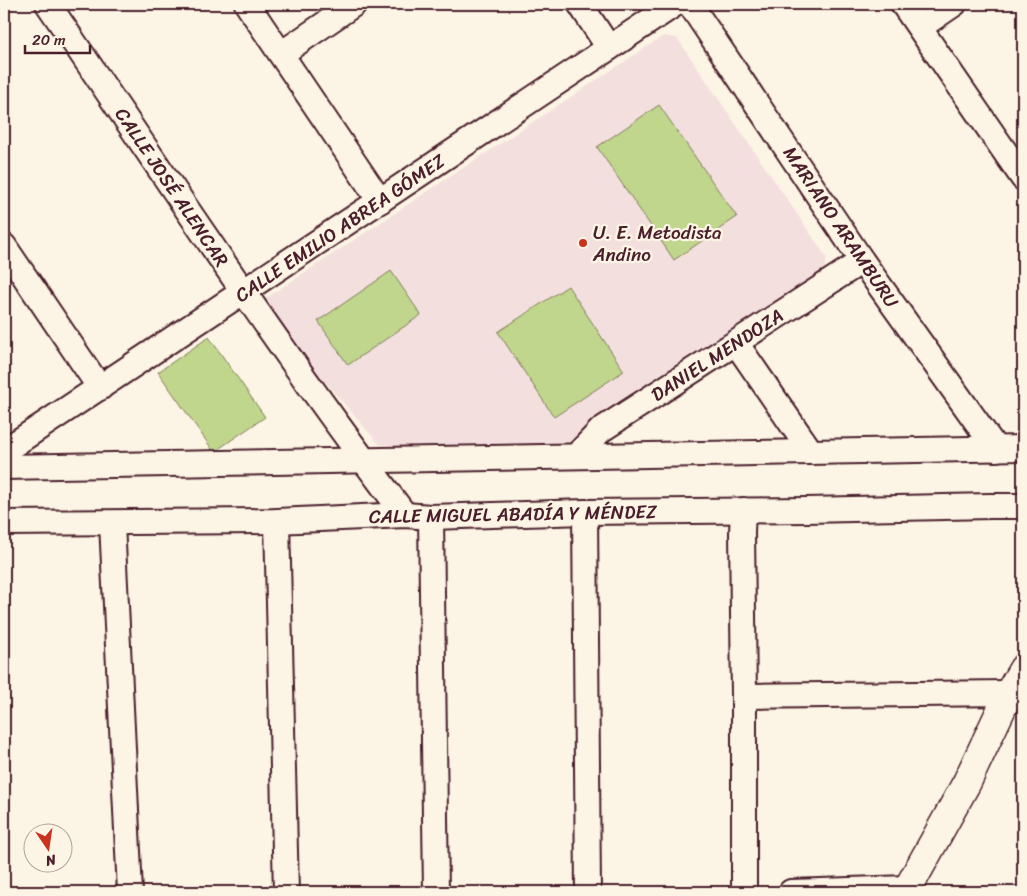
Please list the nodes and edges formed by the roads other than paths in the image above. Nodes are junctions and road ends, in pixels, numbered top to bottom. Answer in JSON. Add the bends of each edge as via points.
{"nodes":[{"id":1,"x":48,"y":4,"type":"edge"},
{"id":2,"x":248,"y":4,"type":"edge"},
{"id":3,"x":354,"y":4,"type":"edge"},
{"id":4,"x":580,"y":4,"type":"edge"},
{"id":5,"x":675,"y":4,"type":"edge"},
{"id":6,"x":690,"y":4,"type":"edge"},
{"id":7,"x":904,"y":4,"type":"edge"},
{"id":8,"x":954,"y":4,"type":"edge"},
{"id":9,"x":920,"y":27,"type":"junction"},
{"id":10,"x":609,"y":48,"type":"junction"},
{"id":11,"x":281,"y":54,"type":"junction"},
{"id":12,"x":1023,"y":178,"type":"edge"},
{"id":13,"x":380,"y":202,"type":"junction"},
{"id":14,"x":4,"y":246,"type":"edge"},
{"id":15,"x":862,"y":261,"type":"junction"},
{"id":16,"x":244,"y":292,"type":"junction"},
{"id":17,"x":736,"y":343,"type":"junction"},
{"id":18,"x":100,"y":388,"type":"junction"},
{"id":19,"x":996,"y":448,"type":"junction"},
{"id":20,"x":1023,"y":448,"type":"edge"},
{"id":21,"x":4,"y":451,"type":"edge"},
{"id":22,"x":811,"y":452,"type":"junction"},
{"id":23,"x":578,"y":456,"type":"junction"},
{"id":24,"x":363,"y":460,"type":"junction"},
{"id":25,"x":4,"y":467,"type":"edge"},
{"id":26,"x":1023,"y":506,"type":"edge"},
{"id":27,"x":743,"y":510,"type":"junction"},
{"id":28,"x":586,"y":512,"type":"junction"},
{"id":29,"x":405,"y":515,"type":"junction"},
{"id":30,"x":431,"y":517,"type":"junction"},
{"id":31,"x":277,"y":521,"type":"junction"},
{"id":32,"x":4,"y":523,"type":"edge"},
{"id":33,"x":112,"y":523,"type":"junction"},
{"id":34,"x":1023,"y":669,"type":"edge"},
{"id":35,"x":1009,"y":692,"type":"junction"},
{"id":36,"x":744,"y":696,"type":"junction"},
{"id":37,"x":907,"y":890,"type":"edge"},
{"id":38,"x":130,"y":892,"type":"edge"},
{"id":39,"x":286,"y":892,"type":"edge"},
{"id":40,"x":436,"y":892,"type":"edge"},
{"id":41,"x":588,"y":892,"type":"edge"},
{"id":42,"x":744,"y":892,"type":"edge"},
{"id":43,"x":791,"y":892,"type":"edge"}],
"edges":[{"from":1,"to":16,"type":"street","name":"CALLE JOSÉ ALENCAR"},
{"from":2,"to":11,"type":"street"},
{"from":3,"to":11,"type":"street"},
{"from":4,"to":10,"type":"street"},
{"from":5,"to":10,"type":"street","name":"CALLE EMILIO ABREA GÓMEZ"},
{"from":6,"to":15,"type":"street","name":"MARIANO ARAMBURU"},
{"from":7,"to":9,"type":"street"},
{"from":8,"to":9,"type":"street"},
{"from":9,"to":12,"type":"street"},
{"from":10,"to":13,"type":"street","name":"CALLE EMILIO ABREA GÓMEZ"},
{"from":11,"to":13,"type":"street"},
{"from":13,"to":16,"type":"street","name":"CALLE EMILIO ABREA GÓMEZ"},
{"from":14,"to":18,"type":"street"},
{"from":15,"to":17,"type":"street","name":"DANIEL MENDOZA"},
{"from":15,"to":19,"type":"street","name":"MARIANO ARAMBURU"},
{"from":16,"to":18,"type":"street","name":"CALLE EMILIO ABREA GÓMEZ"},
{"from":16,"to":24,"type":"street","name":"CALLE JOSÉ ALENCAR"},
{"from":17,"to":22,"type":"street"},
{"from":17,"to":23,"type":"street","name":"DANIEL MENDOZA","via":[[601,430]]},
{"from":18,"to":21,"type":"street","name":"CALLE EMILIO ABREA GÓMEZ"},
{"from":19,"to":20,"type":"street"},
{"from":19,"to":22,"type":"street"},
{"from":22,"to":23,"type":"street"},
{"from":23,"to":24,"type":"street"},
{"from":24,"to":25,"type":"street"},
{"from":24,"to":29,"type":"street","name":"CALLE JOSÉ ALENCAR"},
{"from":26,"to":27,"type":"street","name":"CALLE MIGUEL ABADÍA Y MÉNDEZ"},
{"from":27,"to":28,"type":"street","name":"CALLE MIGUEL ABADÍA Y MÉNDEZ"},
{"from":27,"to":36,"type":"street"},
{"from":28,"to":30,"type":"street","name":"CALLE MIGUEL ABADÍA Y MÉNDEZ"},
{"from":28,"to":41,"type":"street"},
{"from":29,"to":30,"type":"street","name":"CALLE MIGUEL ABADÍA Y MÉNDEZ"},
{"from":29,"to":31,"type":"street","name":"CALLE MIGUEL ABADÍA Y MÉNDEZ"},
{"from":30,"to":40,"type":"street"},
{"from":31,"to":33,"type":"street","name":"CALLE MIGUEL ABADÍA Y MÉNDEZ"},
{"from":31,"to":39,"type":"street"},
{"from":32,"to":33,"type":"street","name":"CALLE MIGUEL ABADÍA Y MÉNDEZ"},
{"from":33,"to":38,"type":"street"},
{"from":34,"to":35,"type":"main road"},
{"from":35,"to":36,"type":"street"},
{"from":35,"to":37,"type":"main road","via":[[967,782]]},
{"from":36,"to":42,"type":"street"},
{"from":37,"to":43,"type":"street"}]}
